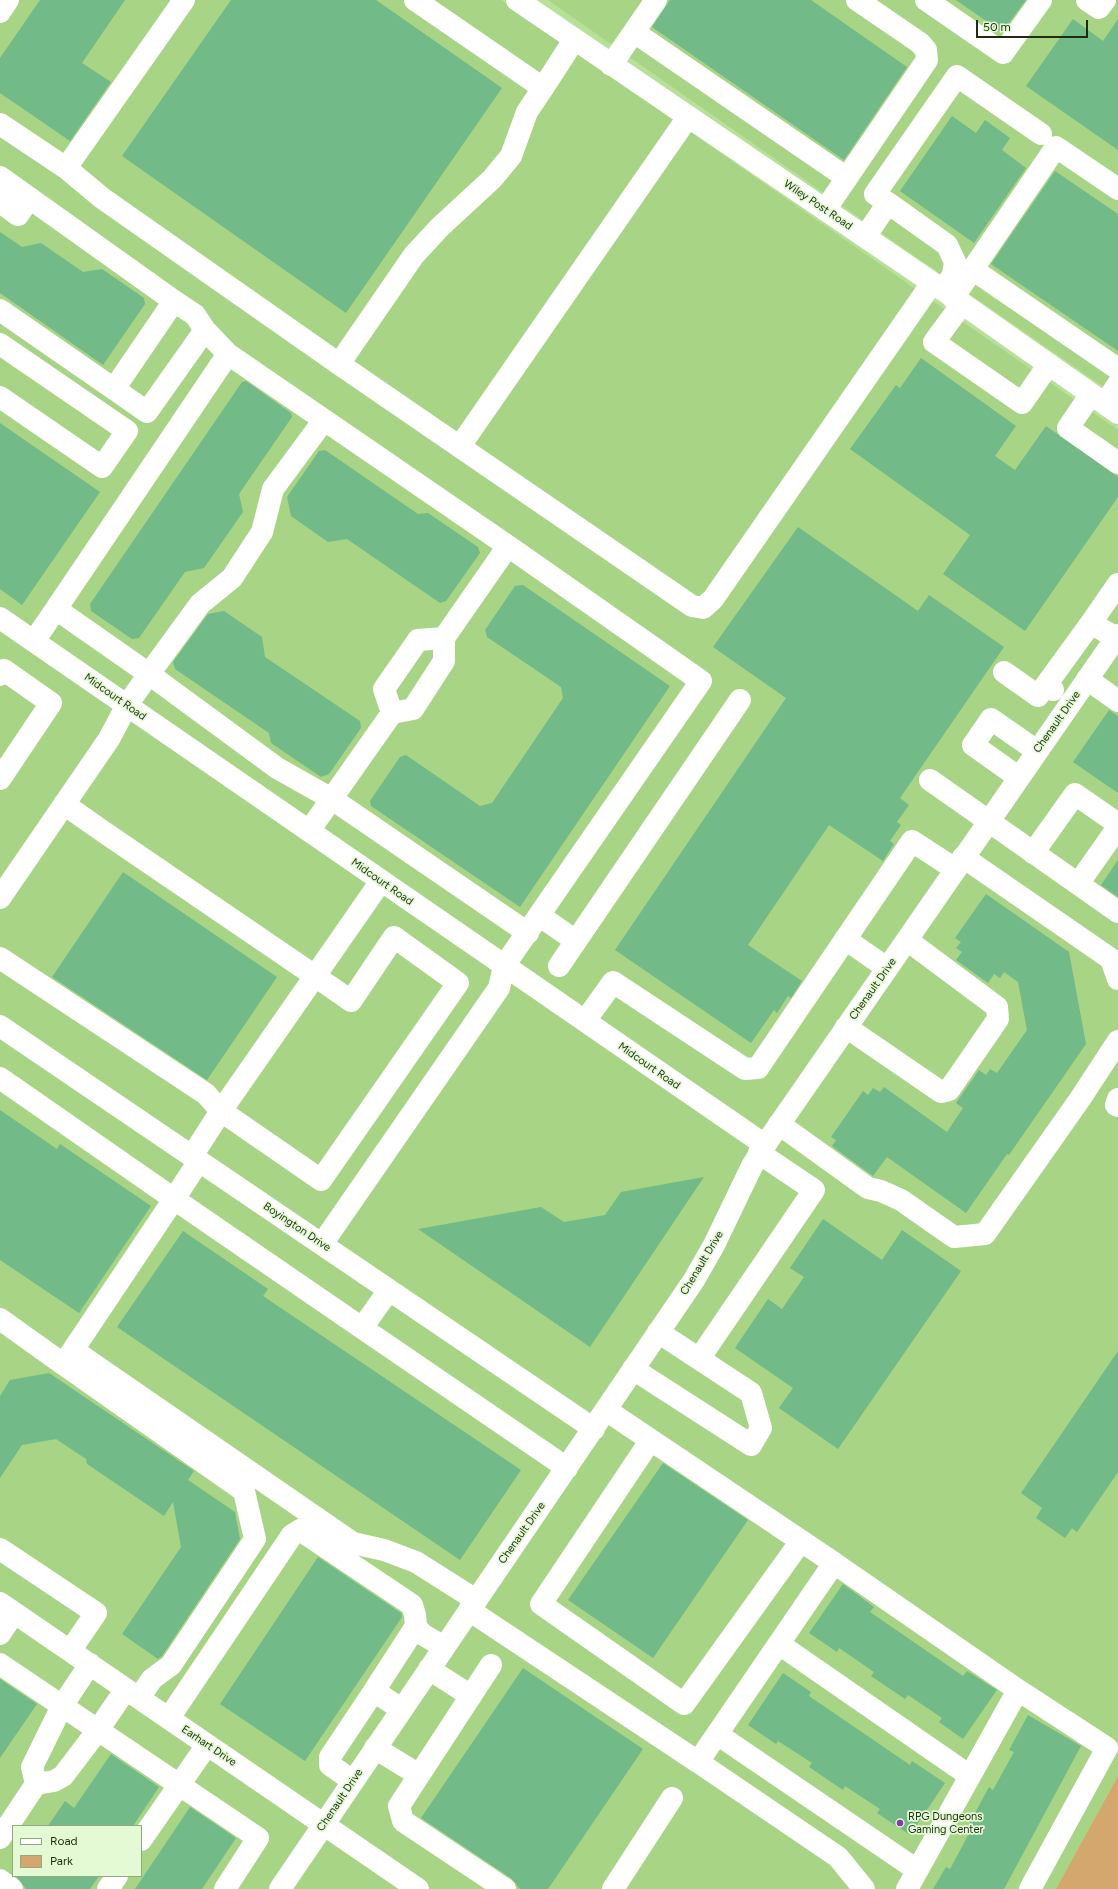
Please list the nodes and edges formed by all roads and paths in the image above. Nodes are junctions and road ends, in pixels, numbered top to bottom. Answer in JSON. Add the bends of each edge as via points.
{"nodes":[{"id":1,"x":8,"y":0,"type":"edge"},
{"id":2,"x":184,"y":0,"type":"edge"},
{"id":3,"x":415,"y":0,"type":"edge"},
{"id":4,"x":517,"y":0,"type":"edge"},
{"id":5,"x":656,"y":0,"type":"edge"},
{"id":6,"x":857,"y":0,"type":"edge"},
{"id":7,"x":926,"y":0,"type":"edge"},
{"id":8,"x":1041,"y":0,"type":"edge"},
{"id":9,"x":1087,"y":0,"type":"edge"},
{"id":10,"x":1105,"y":0,"type":"edge"},
{"id":11,"x":0,"y":12,"type":"edge"},
{"id":12,"x":634,"y":32,"type":"junction"},
{"id":13,"x":574,"y":40,"type":"junction"},
{"id":14,"x":611,"y":65,"type":"junction"},
{"id":15,"x":543,"y":88,"type":"junction"},
{"id":16,"x":688,"y":117,"type":"junction"},
{"id":17,"x":0,"y":124,"type":"edge"},
{"id":18,"x":1041,"y":134,"type":"dead end"},
{"id":19,"x":66,"y":168,"type":"junction"},
{"id":20,"x":0,"y":177,"type":"edge"},
{"id":21,"x":847,"y":178,"type":"junction"},
{"id":22,"x":1118,"y":189,"type":"edge"},
{"id":23,"x":30,"y":198,"type":"junction"},
{"id":24,"x":0,"y":202,"type":"edge"},
{"id":25,"x":888,"y":203,"type":"junction"},
{"id":26,"x":825,"y":210,"type":"junction"},
{"id":27,"x":865,"y":238,"type":"junction"},
{"id":28,"x":972,"y":269,"type":"junction"},
{"id":29,"x":947,"y":294,"type":"junction"},
{"id":30,"x":174,"y":301,"type":"junction"},
{"id":31,"x":0,"y":310,"type":"edge"},
{"id":32,"x":205,"y":330,"type":"junction"},
{"id":33,"x":0,"y":344,"type":"edge"},
{"id":34,"x":228,"y":354,"type":"junction"},
{"id":35,"x":339,"y":364,"type":"junction"},
{"id":36,"x":1049,"y":364,"type":"junction"},
{"id":37,"x":1118,"y":369,"type":"edge"},
{"id":38,"x":1118,"y":384,"type":"edge"},
{"id":39,"x":114,"y":389,"type":"junction"},
{"id":40,"x":0,"y":397,"type":"edge"},
{"id":41,"x":1105,"y":404,"type":"edge"},
{"id":42,"x":324,"y":420,"type":"junction"},
{"id":43,"x":460,"y":446,"type":"junction"},
{"id":44,"x":1118,"y":463,"type":"edge"},
{"id":45,"x":508,"y":546,"type":"junction"},
{"id":46,"x":1118,"y":584,"type":"edge"},
{"id":47,"x":56,"y":609,"type":"junction"},
{"id":48,"x":0,"y":618,"type":"edge"},
{"id":49,"x":1091,"y":623,"type":"junction"},
{"id":50,"x":444,"y":638,"type":"junction"},
{"id":51,"x":34,"y":641,"type":"junction"},
{"id":52,"x":1114,"y":648,"type":"edge"},
{"id":53,"x":1004,"y":672,"type":"dead end"},
{"id":54,"x":149,"y":674,"type":"junction"},
{"id":55,"x":0,"y":675,"type":"edge"},
{"id":56,"x":1087,"y":679,"type":"junction"},
{"id":57,"x":1046,"y":685,"type":"junction"},
{"id":58,"x":740,"y":700,"type":"dead end"},
{"id":59,"x":1118,"y":701,"type":"edge"},
{"id":60,"x":1071,"y":702,"type":"junction"},
{"id":61,"x":127,"y":705,"type":"junction"},
{"id":62,"x":392,"y":713,"type":"junction"},
{"id":63,"x":1037,"y":751,"type":"junction"},
{"id":64,"x":1018,"y":777,"type":"junction"},
{"id":65,"x":0,"y":779,"type":"edge"},
{"id":66,"x":930,"y":780,"type":"dead end"},
{"id":67,"x":332,"y":799,"type":"junction"},
{"id":68,"x":64,"y":804,"type":"junction"},
{"id":69,"x":988,"y":821,"type":"junction"},
{"id":70,"x":1118,"y":825,"type":"edge"},
{"id":71,"x":309,"y":831,"type":"junction"},
{"id":72,"x":1033,"y":853,"type":"junction"},
{"id":73,"x":959,"y":863,"type":"junction"},
{"id":74,"x":381,"y":881,"type":"junction"},
{"id":75,"x":1078,"y":884,"type":"junction"},
{"id":76,"x":0,"y":898,"type":"edge"},
{"id":77,"x":1118,"y":912,"type":"edge"},
{"id":78,"x":534,"y":924,"type":"junction"},
{"id":79,"x":846,"y":940,"type":"junction"},
{"id":80,"x":907,"y":940,"type":"junction"},
{"id":81,"x":576,"y":941,"type":"junction"},
{"id":82,"x":0,"y":958,"type":"edge"},
{"id":83,"x":504,"y":966,"type":"junction"},
{"id":84,"x":559,"y":966,"type":"dead end"},
{"id":85,"x":887,"y":968,"type":"junction"},
{"id":86,"x":315,"y":976,"type":"junction"},
{"id":87,"x":1118,"y":979,"type":"edge"},
{"id":88,"x":585,"y":1021,"type":"junction"},
{"id":89,"x":0,"y":1026,"type":"edge"},
{"id":90,"x":846,"y":1027,"type":"junction"},
{"id":91,"x":1118,"y":1041,"type":"edge"},
{"id":92,"x":0,"y":1078,"type":"edge"},
{"id":93,"x":1118,"y":1099,"type":"edge"},
{"id":94,"x":1118,"y":1106,"type":"edge"},
{"id":95,"x":221,"y":1111,"type":"junction"},
{"id":96,"x":779,"y":1124,"type":"junction"},
{"id":97,"x":762,"y":1149,"type":"junction"},
{"id":98,"x":196,"y":1158,"type":"junction"},
{"id":99,"x":174,"y":1199,"type":"junction"},
{"id":100,"x":322,"y":1244,"type":"junction"},
{"id":101,"x":388,"y":1290,"type":"junction"},
{"id":102,"x":0,"y":1319,"type":"edge"},
{"id":103,"x":362,"y":1328,"type":"junction"},
{"id":104,"x":658,"y":1332,"type":"junction"},
{"id":105,"x":68,"y":1357,"type":"junction"},
{"id":106,"x":699,"y":1359,"type":"junction"},
{"id":107,"x":633,"y":1369,"type":"junction"},
{"id":108,"x":606,"y":1410,"type":"junction"},
{"id":109,"x":594,"y":1428,"type":"junction"},
{"id":110,"x":650,"y":1441,"type":"junction"},
{"id":111,"x":567,"y":1468,"type":"junction"},
{"id":112,"x":801,"y":1541,"type":"junction"},
{"id":113,"x":0,"y":1549,"type":"edge"},
{"id":114,"x":834,"y":1563,"type":"junction"},
{"id":115,"x":472,"y":1605,"type":"junction"},
{"id":116,"x":7,"y":1608,"type":"edge"},
{"id":117,"x":416,"y":1626,"type":"junction"},
{"id":118,"x":0,"y":1634,"type":"edge"},
{"id":119,"x":779,"y":1644,"type":"junction"},
{"id":120,"x":444,"y":1647,"type":"junction"},
{"id":121,"x":70,"y":1651,"type":"junction"},
{"id":122,"x":0,"y":1664,"type":"edge"},
{"id":123,"x":90,"y":1664,"type":"junction"},
{"id":124,"x":491,"y":1665,"type":"dead end"},
{"id":125,"x":429,"y":1669,"type":"junction"},
{"id":126,"x":1018,"y":1690,"type":"junction"},
{"id":127,"x":374,"y":1692,"type":"junction"},
{"id":128,"x":132,"y":1693,"type":"junction"},
{"id":129,"x":471,"y":1696,"type":"junction"},
{"id":130,"x":62,"y":1706,"type":"junction"},
{"id":131,"x":401,"y":1709,"type":"junction"},
{"id":132,"x":169,"y":1718,"type":"junction"},
{"id":133,"x":98,"y":1730,"type":"junction"},
{"id":134,"x":717,"y":1734,"type":"junction"},
{"id":135,"x":207,"y":1744,"type":"junction"},
{"id":136,"x":375,"y":1748,"type":"junction"},
{"id":137,"x":698,"y":1762,"type":"junction"},
{"id":138,"x":419,"y":1775,"type":"junction"},
{"id":139,"x":970,"y":1776,"type":"junction"},
{"id":140,"x":353,"y":1781,"type":"junction"},
{"id":141,"x":36,"y":1784,"type":"junction"},
{"id":142,"x":179,"y":1785,"type":"junction"},
{"id":143,"x":672,"y":1798,"type":"dead end"},
{"id":144,"x":323,"y":1824,"type":"junction"},
{"id":145,"x":0,"y":1838,"type":"edge"},
{"id":146,"x":142,"y":1839,"type":"edge"},
{"id":147,"x":917,"y":1870,"type":"junction"},
{"id":148,"x":116,"y":1877,"type":"edge"},
{"id":149,"x":0,"y":1880,"type":"edge"},
{"id":150,"x":12,"y":1889,"type":"edge"},
{"id":151,"x":108,"y":1889,"type":"edge"},
{"id":152,"x":225,"y":1889,"type":"edge"},
{"id":153,"x":280,"y":1889,"type":"edge"},
{"id":154,"x":418,"y":1889,"type":"edge"},
{"id":155,"x":504,"y":1889,"type":"edge"},
{"id":156,"x":613,"y":1889,"type":"edge"},
{"id":157,"x":864,"y":1889,"type":"edge"},
{"id":158,"x":907,"y":1889,"type":"edge"},
{"id":159,"x":1030,"y":1889,"type":"edge"}],
"edges":[{"from":1,"to":11,"type":"street"},
{"from":2,"to":19,"type":"street"},
{"from":3,"to":15,"type":"street"},
{"from":4,"to":13,"type":"street","name":"Wiley Post Road"},
{"from":5,"to":12,"type":"street"},
{"from":6,"to":21,"type":"street","via":[[920,44],[926,50],[927,60]]},
{"from":7,"to":8,"type":"street","via":[[1003,53]]},
{"from":9,"to":10,"type":"street","via":[[1099,8]]},
{"from":12,"to":14,"type":"street"},
{"from":12,"to":21,"type":"street"},
{"from":13,"to":14,"type":"street","name":"Wiley Post Road"},
{"from":13,"to":15,"type":"street"},
{"from":14,"to":16,"type":"street","name":"Wiley Post Road"},
{"from":15,"to":35,"type":"street","via":[[528,112],[511,156],[492,179],[440,227],[414,256]]},
{"from":16,"to":26,"type":"street","name":"Wiley Post Road"},
{"from":16,"to":43,"type":"street"},
{"from":17,"to":19,"type":"street"},
{"from":18,"to":25,"type":"street","via":[[957,76],[875,194]]},
{"from":19,"to":35,"type":"street","via":[[102,198]]},
{"from":20,"to":23,"type":"street"},
{"from":21,"to":26,"type":"street"},
{"from":22,"to":28,"type":"street","via":[[1056,147]]},
{"from":23,"to":24,"type":"street","via":[[18,215]]},
{"from":23,"to":30,"type":"street"},
{"from":25,"to":27,"type":"street"},
{"from":25,"to":29,"type":"street","via":[[947,245],[955,262]]},
{"from":26,"to":27,"type":"street","name":"Wiley Post Road"},
{"from":27,"to":29,"type":"street","name":"Wiley Post Road"},
{"from":28,"to":29,"type":"street"},
{"from":28,"to":37,"type":"street"},
{"from":29,"to":36,"type":"street","name":"Wiley Post Road"},
{"from":29,"to":36,"type":"street","via":[[934,342],[940,347],[1022,403]]},
{"from":29,"to":43,"type":"street","via":[[713,599],[703,608],[692,606]]},
{"from":30,"to":32,"type":"street","via":[[195,315]]},
{"from":30,"to":39,"type":"street"},
{"from":31,"to":39,"type":"street"},
{"from":32,"to":34,"type":"street"},
{"from":32,"to":39,"type":"street","via":[[147,412]]},
{"from":33,"to":40,"type":"street","via":[[127,431],[102,467]]},
{"from":34,"to":42,"type":"street"},
{"from":34,"to":47,"type":"street"},
{"from":35,"to":43,"type":"street"},
{"from":36,"to":41,"type":"street","name":"Wiley Post Road"},
{"from":38,"to":41,"type":"street"},
{"from":41,"to":44,"type":"street","via":[[1068,428]]},
{"from":42,"to":45,"type":"street"},
{"from":42,"to":54,"type":"street","via":[[273,489],[262,532],[232,578],[200,604]]},
{"from":45,"to":50,"type":"street"},
{"from":45,"to":78,"type":"street","via":[[701,681]]},
{"from":46,"to":49,"type":"street"},
{"from":47,"to":51,"type":"street"},
{"from":47,"to":54,"type":"street"},
{"from":48,"to":51,"type":"street","name":"Midcourt Road"},
{"from":49,"to":52,"type":"street"},
{"from":49,"to":57,"type":"street"},
{"from":50,"to":62,"type":"street","via":[[444,662],[413,709]]},
{"from":50,"to":62,"type":"street","via":[[418,640],[384,689]]},
{"from":51,"to":61,"type":"street","name":"Midcourt Road"},
{"from":52,"to":56,"type":"street","name":"Chenault Drive"},
{"from":53,"to":57,"type":"street","via":[[1038,696]]},
{"from":54,"to":61,"type":"street"},
{"from":54,"to":67,"type":"street","via":[[277,768]]},
{"from":55,"to":65,"type":"street","via":[[4,670],[51,702]]},
{"from":56,"to":59,"type":"street"},
{"from":56,"to":60,"type":"street","name":"Chenault Drive"},
{"from":57,"to":60,"type":"street"},
{"from":58,"to":81,"type":"street"},
{"from":60,"to":63,"type":"street","name":"Chenault Drive"},
{"from":61,"to":68,"type":"street","via":[[109,739]]},
{"from":61,"to":71,"type":"street","name":"Midcourt Road"},
{"from":62,"to":67,"type":"street"},
{"from":63,"to":64,"type":"street","name":"Chenault Drive"},
{"from":63,"to":64,"type":"street","via":[[991,719],[973,745]]},
{"from":64,"to":69,"type":"street","name":"Chenault Drive"},
{"from":66,"to":69,"type":"street"},
{"from":67,"to":71,"type":"street"},
{"from":67,"to":78,"type":"street"},
{"from":68,"to":76,"type":"street"},
{"from":68,"to":86,"type":"street"},
{"from":69,"to":72,"type":"street"},
{"from":69,"to":73,"type":"street","name":"Chenault Drive"},
{"from":70,"to":72,"type":"street","via":[[1075,794]]},
{"from":70,"to":75,"type":"street"},
{"from":71,"to":74,"type":"street","name":"Midcourt Road"},
{"from":72,"to":75,"type":"street"},
{"from":73,"to":79,"type":"street","via":[[912,841]]},
{"from":73,"to":80,"type":"street","name":"Chenault Drive"},
{"from":73,"to":87,"type":"street","via":[[1111,959]]},
{"from":74,"to":83,"type":"street","name":"Midcourt Road"},
{"from":74,"to":86,"type":"street"},
{"from":75,"to":77,"type":"street"},
{"from":78,"to":81,"type":"street"},
{"from":78,"to":83,"type":"street"},
{"from":79,"to":85,"type":"street"},
{"from":79,"to":88,"type":"street","via":[[758,1068],[745,1069],[613,982]]},
{"from":80,"to":85,"type":"street","name":"Chenault Drive"},
{"from":80,"to":90,"type":"street","via":[[998,1007],[998,1019],[949,1090],[941,1092]]},
{"from":81,"to":84,"type":"street"},
{"from":82,"to":95,"type":"street","via":[[206,1094]]},
{"from":83,"to":88,"type":"street","name":"Midcourt Road"},
{"from":83,"to":100,"type":"street","via":[[499,988]]},
{"from":85,"to":90,"type":"street","name":"Chenault Drive"},
{"from":86,"to":95,"type":"street"},
{"from":86,"to":95,"type":"street","via":[[351,1001],[394,937],[458,983],[321,1180]]},
{"from":88,"to":97,"type":"street","name":"Midcourt Road"},
{"from":89,"to":98,"type":"street","name":"Boyington Drive"},
{"from":90,"to":96,"type":"street","name":"Chenault Drive"},
{"from":91,"to":96,"type":"street","via":[[985,1234],[954,1237],[901,1200],[868,1188]]},
{"from":92,"to":99,"type":"street"},
{"from":93,"to":94,"type":"street"},
{"from":95,"to":98,"type":"street"},
{"from":96,"to":97,"type":"street","name":"Chenault Drive"},
{"from":97,"to":104,"type":"street","name":"Chenault Drive","via":[[714,1245],[694,1280]]},
{"from":97,"to":106,"type":"street","name":"Midcourt Road","via":[[814,1190]]},
{"from":98,"to":99,"type":"street"},
{"from":98,"to":100,"type":"street","name":"Boyington Drive"},
{"from":99,"to":103,"type":"street"},
{"from":99,"to":105,"type":"street"},
{"from":100,"to":101,"type":"street","name":"Boyington Drive"},
{"from":101,"to":103,"type":"street"},
{"from":101,"to":109,"type":"street","name":"Boyington Drive"},
{"from":102,"to":105,"type":"street"},
{"from":103,"to":111,"type":"street"},
{"from":104,"to":106,"type":"street"},
{"from":104,"to":107,"type":"street","name":"Chenault Drive"},
{"from":105,"to":115,"type":"street","via":[[353,1543],[384,1550],[416,1562]]},
{"from":105,"to":128,"type":"street","via":[[244,1491],[255,1539],[171,1665]]},
{"from":106,"to":107,"type":"street","via":[[751,1393],[760,1428],[751,1445]]},
{"from":107,"to":108,"type":"street","name":"Chenault Drive"},
{"from":108,"to":109,"type":"street","name":"Chenault Drive"},
{"from":108,"to":110,"type":"street"},
{"from":109,"to":111,"type":"street","name":"Chenault Drive"},
{"from":110,"to":112,"type":"street"},
{"from":110,"to":112,"type":"street","via":[[541,1604],[684,1704]]},
{"from":111,"to":115,"type":"street","name":"Chenault Drive"},
{"from":112,"to":114,"type":"street"},
{"from":113,"to":121,"type":"street","via":[[96,1613]]},
{"from":114,"to":119,"type":"street"},
{"from":114,"to":126,"type":"street"},
{"from":115,"to":120,"type":"street","name":"Chenault Drive"},
{"from":115,"to":137,"type":"street"},
{"from":116,"to":118,"type":"street"},
{"from":116,"to":121,"type":"street","name":"Earhart Drive"},
{"from":117,"to":120,"type":"street","via":[[422,1634]]},
{"from":117,"to":127,"type":"street"},
{"from":117,"to":132,"type":"street","via":[[412,1605],[300,1530],[292,1535]]},
{"from":119,"to":134,"type":"street"},
{"from":119,"to":139,"type":"street"},
{"from":120,"to":125,"type":"street","name":"Chenault Drive"},
{"from":121,"to":123,"type":"street","name":"Earhart Drive"},
{"from":122,"to":130,"type":"street"},
{"from":123,"to":128,"type":"street","name":"Earhart Drive"},
{"from":123,"to":130,"type":"street"},
{"from":124,"to":129,"type":"street"},
{"from":125,"to":129,"type":"street"},
{"from":125,"to":131,"type":"street","name":"Chenault Drive"},
{"from":126,"to":139,"type":"street"},
{"from":126,"to":159,"type":"street","via":[[1107,1748]]},
{"from":127,"to":131,"type":"street"},
{"from":127,"to":140,"type":"street","via":[[330,1757],[330,1765]]},
{"from":128,"to":132,"type":"street","name":"Earhart Drive"},
{"from":128,"to":133,"type":"street"},
{"from":129,"to":138,"type":"street"},
{"from":130,"to":133,"type":"street"},
{"from":130,"to":141,"type":"street","via":[[32,1767]]},
{"from":131,"to":136,"type":"street","name":"Chenault Drive"},
{"from":132,"to":135,"type":"street","name":"Earhart Drive"},
{"from":133,"to":141,"type":"street","via":[[63,1776],[54,1781]]},
{"from":133,"to":142,"type":"street"},
{"from":134,"to":137,"type":"street"},
{"from":134,"to":147,"type":"street"},
{"from":135,"to":142,"type":"street"},
{"from":135,"to":144,"type":"street","name":"Earhart Drive"},
{"from":136,"to":138,"type":"street"},
{"from":136,"to":140,"type":"street","name":"Chenault Drive"},
{"from":137,"to":157,"type":"street","via":[[838,1857]]},
{"from":138,"to":155,"type":"street","via":[[399,1806],[403,1820]]},
{"from":139,"to":147,"type":"street"},
{"from":140,"to":144,"type":"street","name":"Chenault Drive"},
{"from":141,"to":145,"type":"street"},
{"from":142,"to":146,"type":"street"},
{"from":142,"to":152,"type":"street","via":[[258,1838]]},
{"from":143,"to":156,"type":"street"},
{"from":144,"to":153,"type":"street","name":"Chenault Drive"},
{"from":144,"to":154,"type":"street","name":"Earhart Drive"},
{"from":147,"to":158,"type":"street"},
{"from":148,"to":151,"type":"street"},
{"from":149,"to":150,"type":"street"}]}
